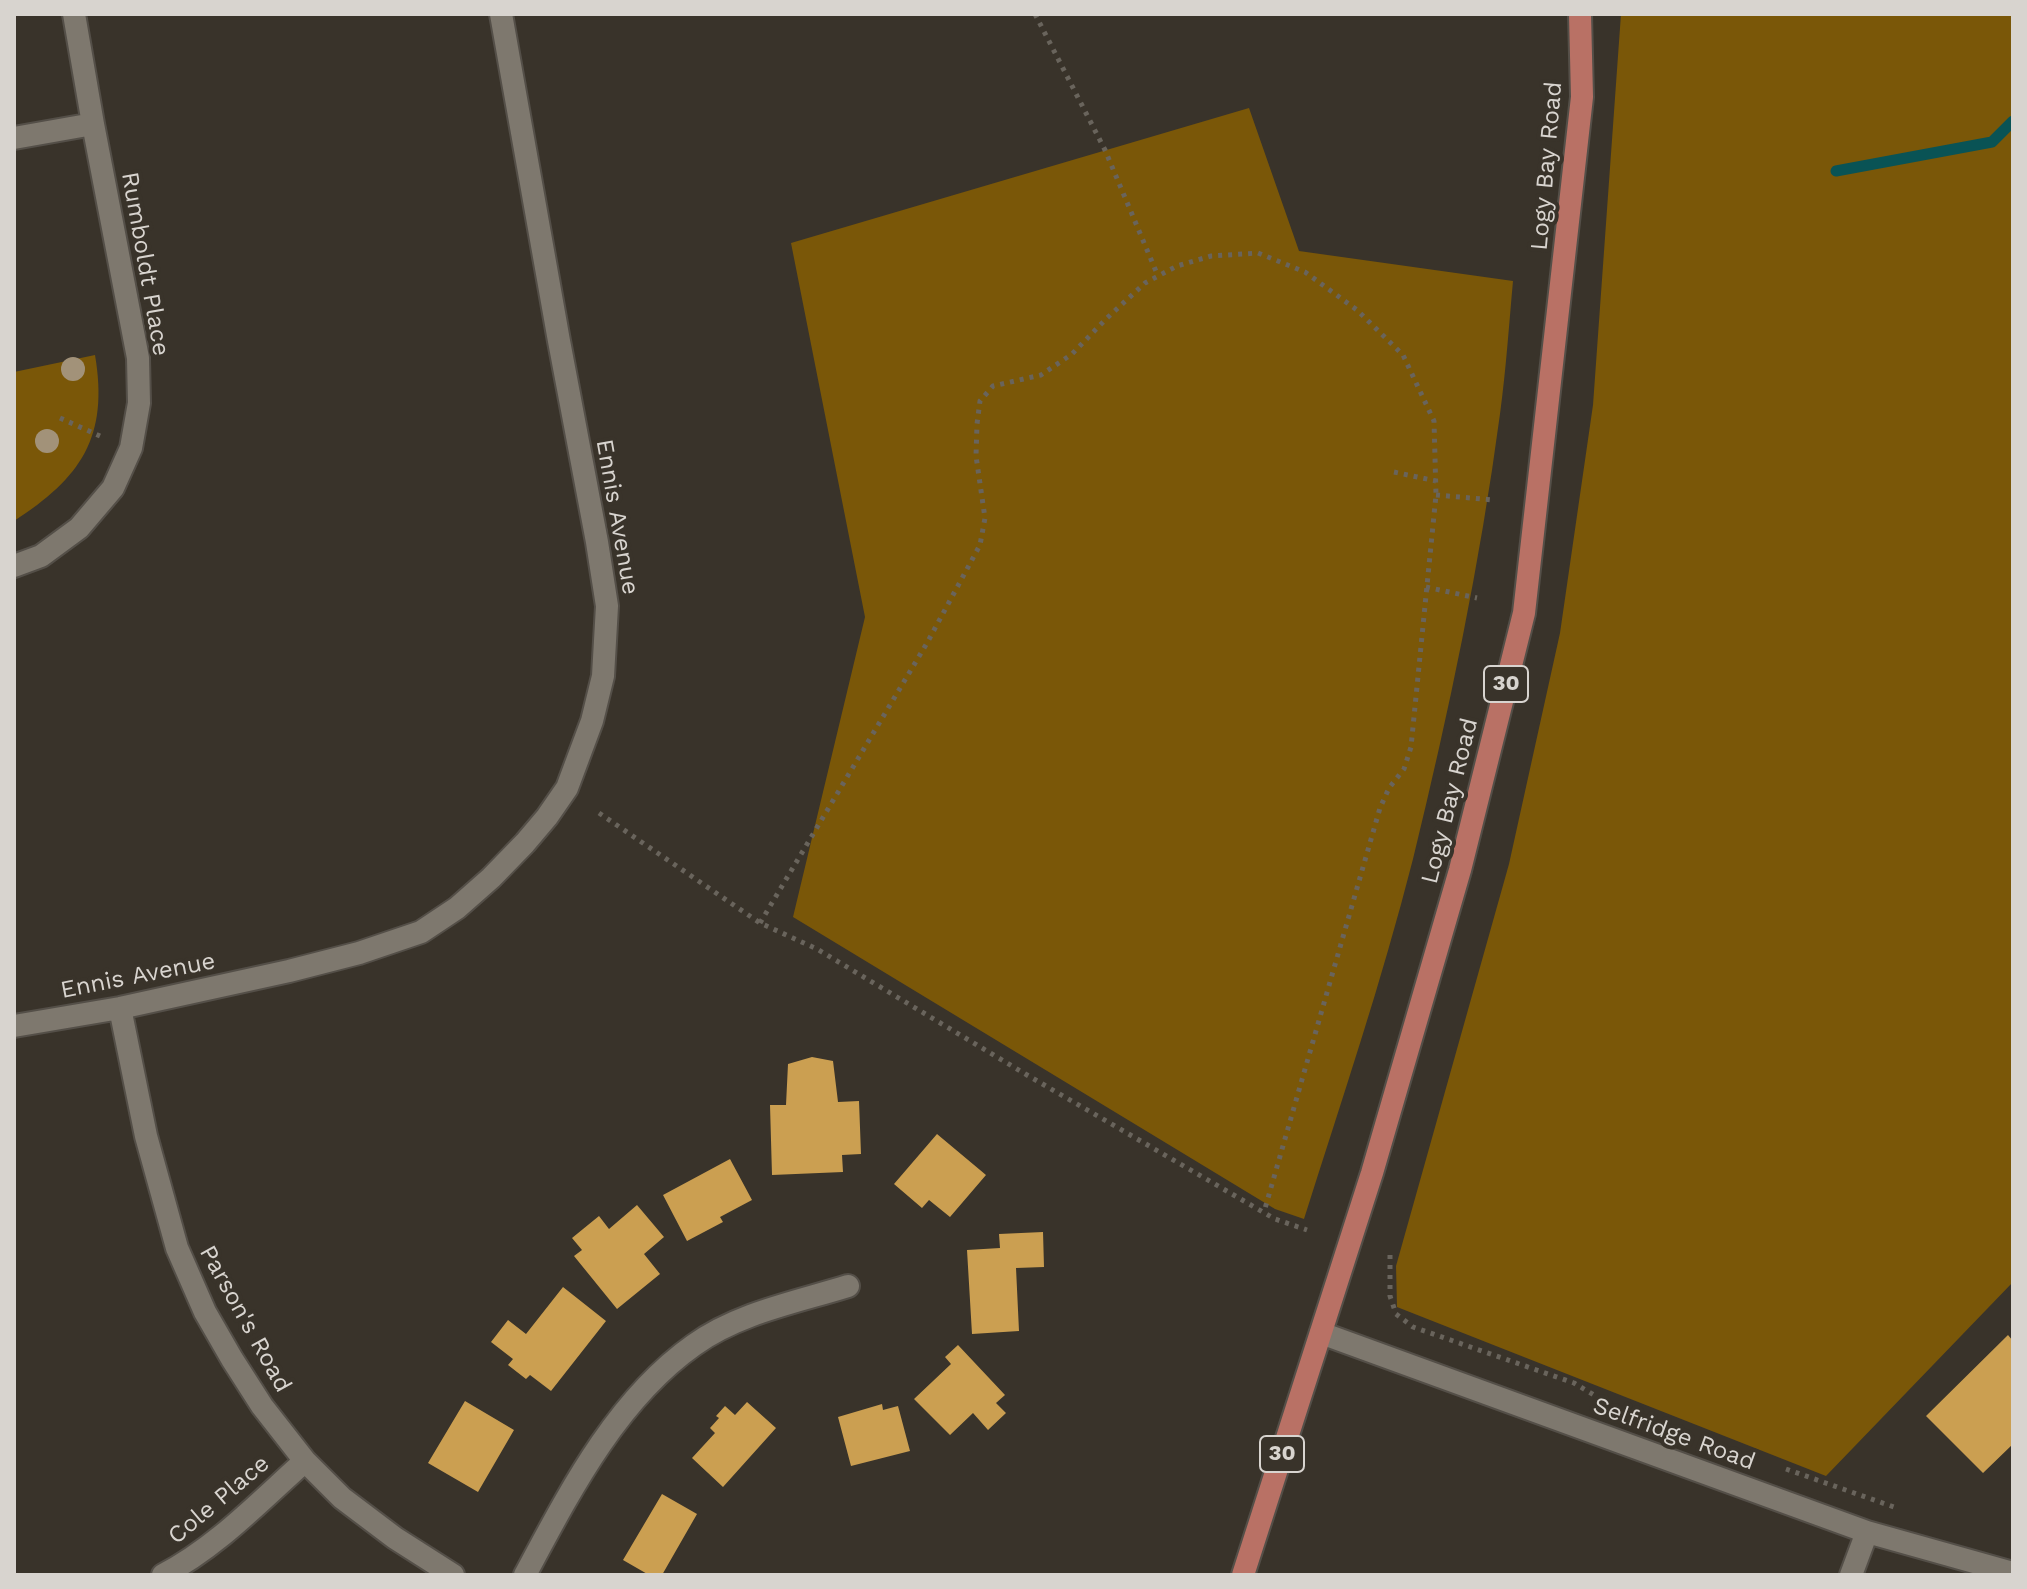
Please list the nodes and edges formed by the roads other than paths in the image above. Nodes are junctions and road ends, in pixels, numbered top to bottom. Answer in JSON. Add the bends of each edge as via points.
{"nodes":[{"id":1,"x":74,"y":14,"type":"edge"},
{"id":2,"x":1580,"y":14,"type":"edge"},
{"id":3,"x":506,"y":15,"type":"edge"},
{"id":4,"x":93,"y":124,"type":"junction"},
{"id":5,"x":14,"y":138,"type":"edge"},
{"id":6,"x":14,"y":566,"type":"edge"},
{"id":7,"x":120,"y":1008,"type":"junction"},
{"id":8,"x":14,"y":1026,"type":"edge"},
{"id":9,"x":848,"y":1286,"type":"dead end"},
{"id":10,"x":1321,"y":1333,"type":"junction"},
{"id":11,"x":305,"y":1461,"type":"junction"},
{"id":12,"x":1867,"y":1532,"type":"junction"},
{"id":13,"x":2013,"y":1573,"type":"edge"},
{"id":14,"x":163,"y":1575,"type":"edge"},
{"id":15,"x":453,"y":1575,"type":"edge"},
{"id":16,"x":525,"y":1575,"type":"edge"},
{"id":17,"x":1243,"y":1575,"type":"edge"},
{"id":18,"x":1851,"y":1575,"type":"edge"}],
"edges":[{"from":1,"to":4,"type":"street","name":"Rumboldt Place"},
{"from":2,"to":10,"type":"main road","name":"Logy Bay Road","number":"30","via":[[1582,97],[1524,613],[1460,870]]},
{"from":3,"to":7,"type":"street","name":"Ennis Avenue","via":[[607,606],[603,676],[580,758],[567,788],[525,843],[457,908],[421,932],[289,971]]},
{"from":4,"to":5,"type":"street"},
{"from":4,"to":6,"type":"street","name":"Rumboldt Place","via":[[138,358],[139,403],[131,448],[113,488],[79,528],[41,556]]},
{"from":7,"to":8,"type":"street","name":"Ennis Avenue"},
{"from":7,"to":11,"type":"street","name":"Parson's Road","via":[[146,1136],[177,1248],[232,1359]]},
{"from":9,"to":16,"type":"street","via":[[730,1325],[695,1344],[664,1371],[634,1401],[579,1475]]},
{"from":10,"to":12,"type":"street","name":"Selfridge Road"},
{"from":10,"to":17,"type":"main road","name":"Logy Bay Road","number":"30"},
{"from":11,"to":14,"type":"street","name":"Cole Place","via":[[225,1534]]},
{"from":11,"to":15,"type":"street","name":"Parson's Road","via":[[342,1498]]},
{"from":12,"to":13,"type":"street","name":"Selfridge Road"},
{"from":12,"to":18,"type":"street"}]}
